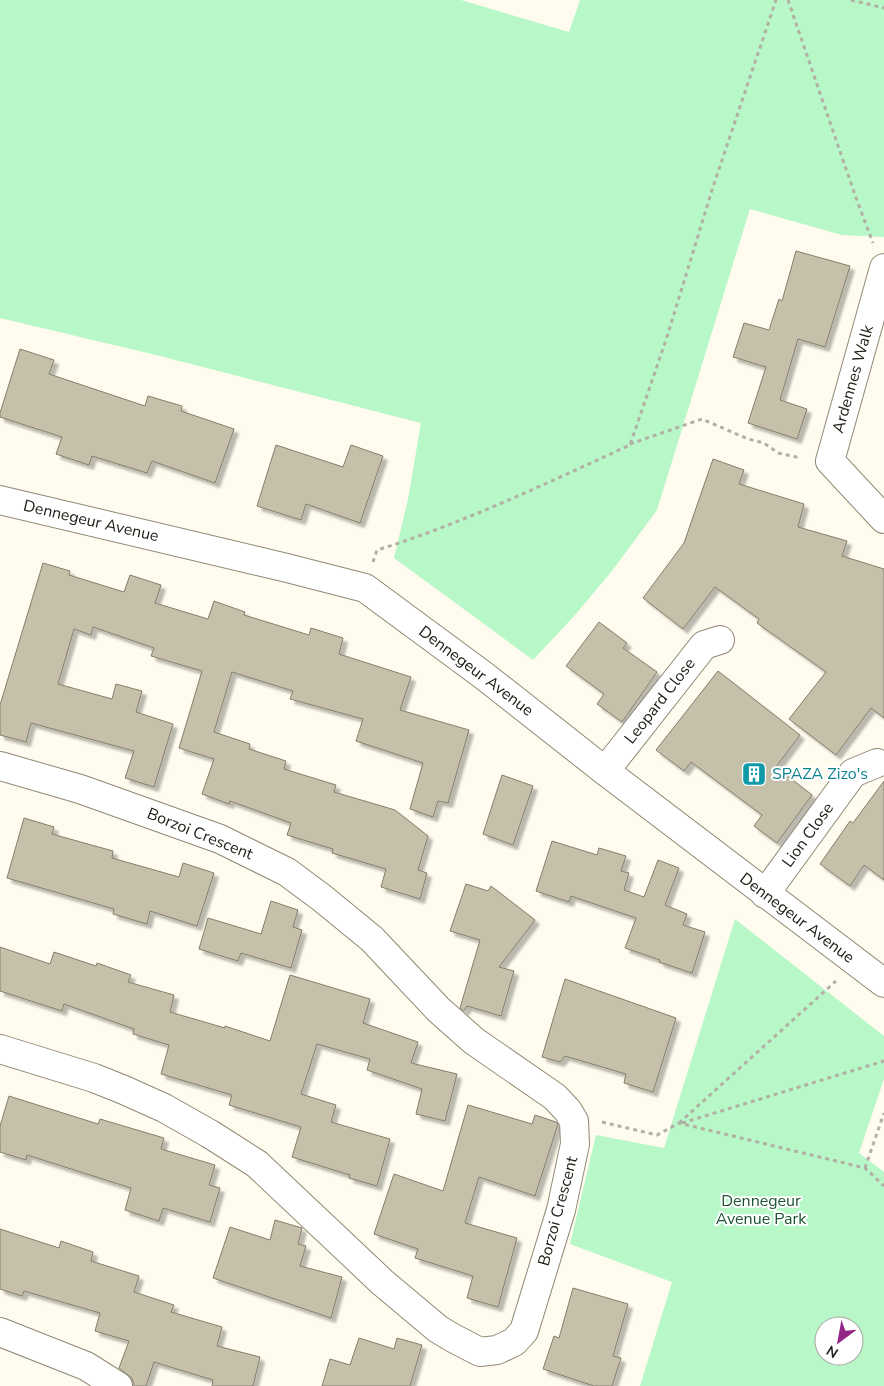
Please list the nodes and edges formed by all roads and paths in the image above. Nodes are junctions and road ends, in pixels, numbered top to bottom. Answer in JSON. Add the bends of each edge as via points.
{"nodes":[{"id":1,"x":776,"y":0,"type":"edge"},
{"id":2,"x":788,"y":0,"type":"edge"},
{"id":3,"x":851,"y":0,"type":"edge"},
{"id":4,"x":884,"y":8,"type":"edge"},
{"id":5,"x":884,"y":269,"type":"edge"},
{"id":6,"x":630,"y":445,"type":"junction"},
{"id":7,"x":830,"y":461,"type":"junction"},
{"id":8,"x":0,"y":500,"type":"edge"},
{"id":9,"x":884,"y":519,"type":"edge"},
{"id":10,"x":365,"y":588,"type":"junction"},
{"id":11,"x":720,"y":640,"type":"dead end"},
{"id":12,"x":877,"y":763,"type":"dead end"},
{"id":13,"x":0,"y":766,"type":"edge"},
{"id":14,"x":605,"y":771,"type":"junction"},
{"id":15,"x":765,"y":894,"type":"junction"},
{"id":16,"x":857,"y":962,"type":"junction"},
{"id":17,"x":884,"y":983,"type":"edge"},
{"id":18,"x":0,"y":1049,"type":"edge"},
{"id":19,"x":884,"y":1061,"type":"edge"},
{"id":20,"x":884,"y":1113,"type":"edge"},
{"id":21,"x":574,"y":1121,"type":"junction"},
{"id":22,"x":679,"y":1124,"type":"junction"},
{"id":23,"x":865,"y":1168,"type":"junction"},
{"id":24,"x":884,"y":1186,"type":"edge"},
{"id":25,"x":0,"y":1332,"type":"edge"},
{"id":26,"x":118,"y":1386,"type":"edge"}],
"edges":[{"from":1,"to":6,"type":"path"},
{"from":2,"to":5,"type":"path"},
{"from":3,"to":4,"type":"path"},
{"from":5,"to":7,"type":"street","name":"Ardennes Walk"},
{"from":6,"to":7,"type":"path","via":[[702,419],[764,443],[778,453]]},
{"from":6,"to":10,"type":"path","via":[[430,532],[378,550]]},
{"from":7,"to":9,"type":"street"},
{"from":8,"to":10,"type":"street","name":"Dennegeur Avenue"},
{"from":10,"to":14,"type":"street","name":"Dennegeur Avenue"},
{"from":11,"to":14,"type":"street","name":"Leopard Close","via":[[704,645]]},
{"from":12,"to":15,"type":"street","name":"Lion Close","via":[[853,773]]},
{"from":13,"to":21,"type":"street","name":"Borzoi Crescent","via":[[80,789],[220,839],[286,872],[372,940],[439,1010],[474,1041],[555,1097]]},
{"from":14,"to":15,"type":"street","name":"Dennegeur Avenue"},
{"from":15,"to":16,"type":"street","name":"Dennegeur Avenue"},
{"from":16,"to":17,"type":"street","name":"Dennegeur Avenue"},
{"from":16,"to":22,"type":"path"},
{"from":18,"to":21,"type":"street","name":"Borzoi Crescent","via":[[124,1090],[210,1134],[257,1164],[382,1282],[438,1329],[480,1352],[497,1350],[514,1342],[524,1331],[561,1210],[575,1144]]},
{"from":19,"to":22,"type":"path"},
{"from":20,"to":23,"type":"path"},
{"from":21,"to":22,"type":"path","via":[[606,1122],[657,1135]]},
{"from":22,"to":23,"type":"path"},
{"from":23,"to":24,"type":"path"},
{"from":25,"to":26,"type":"street","via":[[86,1366]]}]}
